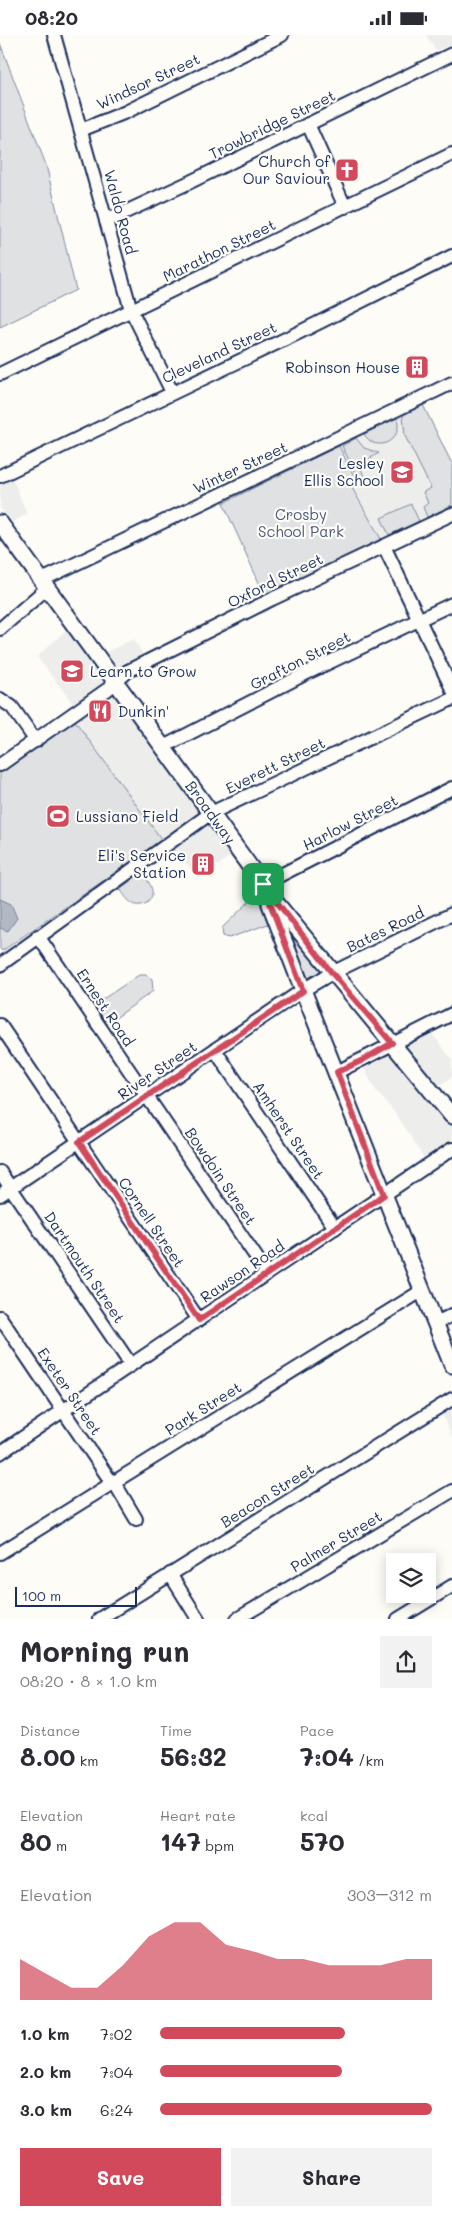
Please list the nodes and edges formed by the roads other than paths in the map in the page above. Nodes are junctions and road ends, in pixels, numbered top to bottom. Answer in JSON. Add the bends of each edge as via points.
{"nodes":[{"id":1,"x":68,"y":35,"type":"edge"},
{"id":2,"x":282,"y":35,"type":"edge"},
{"id":3,"x":55,"y":38,"type":"edge"},
{"id":4,"x":452,"y":54,"type":"edge"},
{"id":5,"x":308,"y":124,"type":"junction"},
{"id":6,"x":81,"y":130,"type":"junction"},
{"id":7,"x":452,"y":154,"type":"edge"},
{"id":8,"x":345,"y":207,"type":"junction"},
{"id":9,"x":106,"y":221,"type":"junction"},
{"id":10,"x":452,"y":256,"type":"edge"},
{"id":11,"x":131,"y":310,"type":"junction"},
{"id":12,"x":0,"y":373,"type":"edge"},
{"id":13,"x":452,"y":383,"type":"edge"},
{"id":14,"x":172,"y":392,"type":"junction"},
{"id":15,"x":0,"y":476,"type":"edge"},
{"id":16,"x":452,"y":514,"type":"edge"},
{"id":17,"x":0,"y":523,"type":"edge"},
{"id":18,"x":384,"y":546,"type":"junction"},
{"id":19,"x":45,"y":584,"type":"junction"},
{"id":20,"x":452,"y":604,"type":"edge"},
{"id":21,"x":419,"y":619,"type":"junction"},
{"id":22,"x":0,"y":629,"type":"edge"},
{"id":23,"x":115,"y":681,"type":"junction"},
{"id":24,"x":452,"y":689,"type":"edge"},
{"id":25,"x":0,"y":699,"type":"edge"},
{"id":26,"x":452,"y":699,"type":"edge"},
{"id":27,"x":36,"y":741,"type":"junction"},
{"id":28,"x":163,"y":747,"type":"junction"},
{"id":29,"x":0,"y":765,"type":"edge"},
{"id":30,"x":452,"y":789,"type":"edge"},
{"id":31,"x":212,"y":813,"type":"junction"},
{"id":32,"x":263,"y":884,"type":"junction"},
{"id":33,"x":452,"y":914,"type":"edge"},
{"id":34,"x":38,"y":936,"type":"junction"},
{"id":35,"x":0,"y":965,"type":"edge"},
{"id":36,"x":332,"y":973,"type":"junction"},
{"id":37,"x":303,"y":991,"type":"junction"},
{"id":38,"x":452,"y":1014,"type":"edge"},
{"id":39,"x":0,"y":1025,"type":"edge"},
{"id":40,"x":392,"y":1043,"type":"junction"},
{"id":41,"x":215,"y":1050,"type":"junction"},
{"id":42,"x":337,"y":1072,"type":"junction"},
{"id":43,"x":147,"y":1097,"type":"junction"},
{"id":44,"x":452,"y":1116,"type":"edge"},
{"id":45,"x":79,"y":1142,"type":"junction"},
{"id":46,"x":452,"y":1149,"type":"edge"},
{"id":47,"x":0,"y":1172,"type":"edge"},
{"id":48,"x":11,"y":1188,"type":"junction"},
{"id":49,"x":0,"y":1195,"type":"edge"},
{"id":50,"x":384,"y":1195,"type":"junction"},
{"id":51,"x":335,"y":1228,"type":"junction"},
{"id":52,"x":267,"y":1273,"type":"junction"},
{"id":53,"x":423,"y":1290,"type":"junction"},
{"id":54,"x":452,"y":1315,"type":"edge"},
{"id":55,"x":0,"y":1317,"type":"edge"},
{"id":56,"x":199,"y":1320,"type":"junction"},
{"id":57,"x":436,"y":1323,"type":"junction"},
{"id":58,"x":131,"y":1365,"type":"junction"},
{"id":59,"x":452,"y":1365,"type":"edge"},
{"id":60,"x":452,"y":1399,"type":"edge"},
{"id":61,"x":63,"y":1411,"type":"junction"},
{"id":62,"x":0,"y":1453,"type":"edge"},
{"id":63,"x":113,"y":1483,"type":"junction"},
{"id":64,"x":452,"y":1491,"type":"edge"},
{"id":65,"x":136,"y":1519,"type":"dead end"},
{"id":66,"x":0,"y":1553,"type":"edge"},
{"id":67,"x":170,"y":1574,"type":"junction"},
{"id":68,"x":452,"y":1586,"type":"edge"},
{"id":69,"x":99,"y":1619,"type":"edge"},
{"id":70,"x":198,"y":1619,"type":"edge"},
{"id":71,"x":237,"y":1619,"type":"edge"},
{"id":72,"x":398,"y":1619,"type":"edge"}],
"edges":[{"from":1,"to":3,"type":"street"},
{"from":2,"to":6,"type":"street","name":"Windsor Street","via":[[126,112]]},
{"from":3,"to":6,"type":"street","name":"Waldo Road"},
{"from":4,"to":5,"type":"street","name":"Trowbridge Street"},
{"from":5,"to":8,"type":"street"},
{"from":5,"to":9,"type":"street","name":"Trowbridge Street"},
{"from":6,"to":9,"type":"street","name":"Waldo Road"},
{"from":7,"to":8,"type":"street","name":"Marathon Street"},
{"from":8,"to":11,"type":"street","name":"Marathon Street"},
{"from":9,"to":11,"type":"street","name":"Waldo Road"},
{"from":10,"to":14,"type":"street","name":"Cleveland Street"},
{"from":11,"to":12,"type":"street","name":"Marathon Street"},
{"from":11,"to":14,"type":"street","name":"Waldo Road"},
{"from":13,"to":19,"type":"street","name":"Winter Street"},
{"from":14,"to":15,"type":"street","name":"Cleveland Street"},
{"from":16,"to":18,"type":"street","name":"Oxford Street"},
{"from":17,"to":19,"type":"main road","name":"Broadway"},
{"from":18,"to":21,"type":"street"},
{"from":18,"to":23,"type":"street","name":"Oxford Street","via":[[128,671]]},
{"from":19,"to":22,"type":"street","name":"Winter Street"},
{"from":19,"to":23,"type":"main road","name":"Broadway"},
{"from":20,"to":21,"type":"street","name":"Grafton Street"},
{"from":21,"to":24,"type":"street"},
{"from":21,"to":28,"type":"street","name":"Grafton Street"},
{"from":23,"to":27,"type":"street","name":"Oxford Street"},
{"from":23,"to":28,"type":"main road","name":"Broadway"},
{"from":25,"to":27,"type":"street","via":[[12,707]]},
{"from":26,"to":31,"type":"street","name":"Everett Street"},
{"from":27,"to":29,"type":"street","name":"Oxford Street"},
{"from":28,"to":31,"type":"main road","name":"Broadway"},
{"from":30,"to":32,"type":"street","name":"Harlow Street"},
{"from":31,"to":32,"type":"main road","name":"Broadway"},
{"from":31,"to":34,"type":"street","name":"Everett Street"},
{"from":32,"to":36,"type":"main road","name":"Broadway"},
{"from":32,"to":37,"type":"main road"},
{"from":33,"to":36,"type":"street","name":"Bates Road"},
{"from":34,"to":35,"type":"street","name":"Everett Street"},
{"from":34,"to":43,"type":"street","name":"Ernest Road"},
{"from":36,"to":37,"type":"street","name":"River Street"},
{"from":36,"to":40,"type":"main road","name":"Broadway"},
{"from":37,"to":41,"type":"street","name":"River Street"},
{"from":37,"to":42,"type":"main road"},
{"from":38,"to":40,"type":"street"},
{"from":39,"to":45,"type":"street","name":"Cornell Street"},
{"from":40,"to":42,"type":"street"},
{"from":40,"to":44,"type":"main road","name":"Broadway"},
{"from":41,"to":43,"type":"street","name":"River Street"},
{"from":41,"to":51,"type":"street","name":"Amherst Street"},
{"from":42,"to":50,"type":"main road"},
{"from":43,"to":45,"type":"street","name":"River Street"},
{"from":43,"to":52,"type":"street","name":"Bowdoin Street"},
{"from":45,"to":48,"type":"street","name":"River Street"},
{"from":45,"to":56,"type":"street","name":"Cornell Street"},
{"from":46,"to":50,"type":"street","name":"Rawson Road"},
{"from":47,"to":48,"type":"street","name":"Dartmouth Street"},
{"from":48,"to":49,"type":"street","name":"River Street"},
{"from":48,"to":58,"type":"street","name":"Dartmouth Street"},
{"from":50,"to":51,"type":"street","name":"Rawson Road"},
{"from":50,"to":53,"type":"main road"},
{"from":51,"to":52,"type":"street","name":"Rawson Road"},
{"from":52,"to":56,"type":"street","name":"Rawson Road"},
{"from":53,"to":57,"type":"main road"},
{"from":53,"to":63,"type":"street","name":"Park Street"},
{"from":54,"to":57,"type":"street"},
{"from":55,"to":61,"type":"street","name":"Exeter Street"},
{"from":56,"to":58,"type":"street","name":"Rawson Road"},
{"from":57,"to":59,"type":"main road"},
{"from":58,"to":61,"type":"street","name":"Rawson Road"},
{"from":60,"to":67,"type":"street","name":"Beacon Street"},
{"from":61,"to":62,"type":"street","name":"Rawson Road"},
{"from":61,"to":63,"type":"street","name":"Exeter Street"},
{"from":63,"to":65,"type":"street","name":"Exeter Street"},
{"from":63,"to":66,"type":"street","name":"Park Street"},
{"from":64,"to":71,"type":"street","name":"Palmer Street"},
{"from":67,"to":69,"type":"street","name":"Beacon Street"},
{"from":67,"to":70,"type":"street"},
{"from":68,"to":72,"type":"street"}]}
